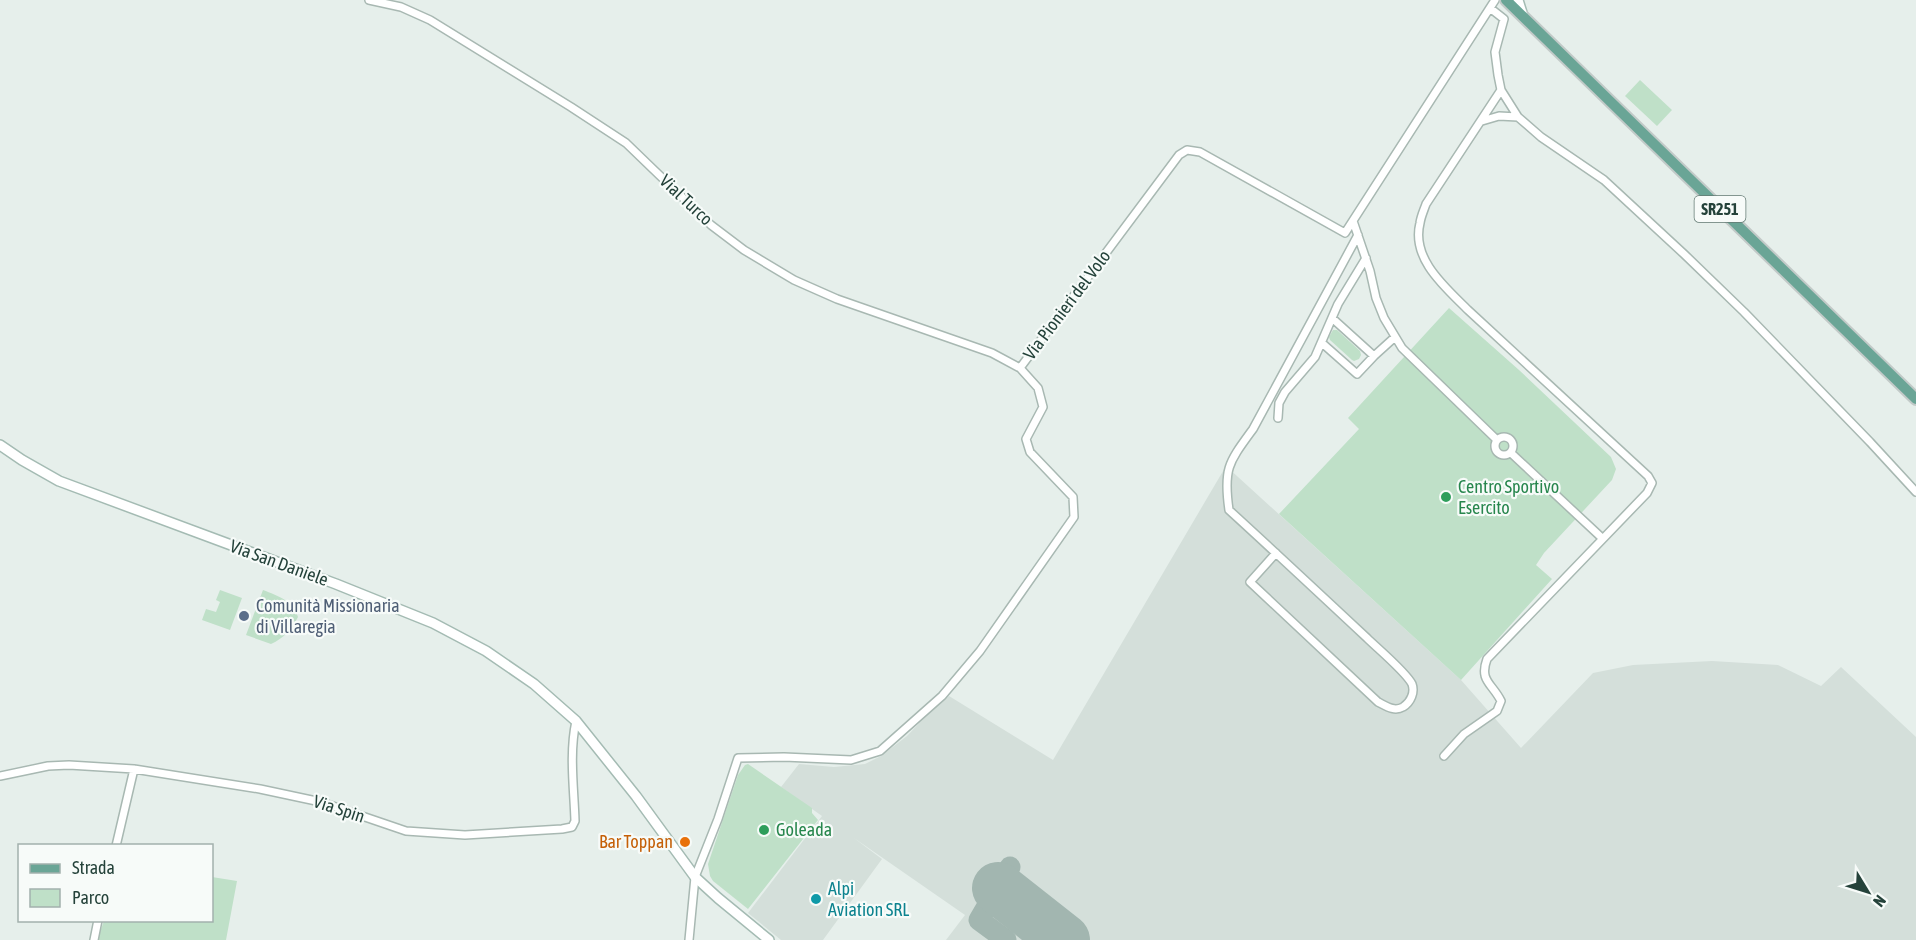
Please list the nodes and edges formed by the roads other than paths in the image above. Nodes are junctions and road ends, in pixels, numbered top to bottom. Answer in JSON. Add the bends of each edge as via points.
{"nodes":[{"id":1,"x":369,"y":0,"type":"edge"},
{"id":2,"x":1495,"y":0,"type":"edge"},
{"id":3,"x":1506,"y":0,"type":"edge"},
{"id":4,"x":1518,"y":0,"type":"edge"},
{"id":5,"x":1490,"y":8,"type":"junction"},
{"id":6,"x":1524,"y":18,"type":"junction"},
{"id":7,"x":1501,"y":90,"type":"junction"},
{"id":8,"x":1518,"y":117,"type":"junction"},
{"id":9,"x":1481,"y":122,"type":"junction"},
{"id":10,"x":1353,"y":221,"type":"junction"},
{"id":11,"x":1358,"y":235,"type":"junction"},
{"id":12,"x":1366,"y":258,"type":"junction"},
{"id":13,"x":1332,"y":318,"type":"junction"},
{"id":14,"x":1395,"y":337,"type":"junction"},
{"id":15,"x":1323,"y":343,"type":"junction"},
{"id":16,"x":1374,"y":356,"type":"junction"},
{"id":17,"x":1020,"y":368,"type":"junction"},
{"id":18,"x":1916,"y":399,"type":"edge"},
{"id":19,"x":1278,"y":418,"type":"dead end"},
{"id":20,"x":1497,"y":440,"type":"junction"},
{"id":21,"x":0,"y":445,"type":"edge"},
{"id":22,"x":1511,"y":453,"type":"junction"},
{"id":23,"x":1916,"y":492,"type":"edge"},
{"id":24,"x":1602,"y":538,"type":"junction"},
{"id":25,"x":1276,"y":554,"type":"junction"},
{"id":26,"x":576,"y":721,"type":"junction"},
{"id":27,"x":1444,"y":756,"type":"dead end"},
{"id":28,"x":134,"y":769,"type":"junction"},
{"id":29,"x":0,"y":776,"type":"edge"},
{"id":30,"x":116,"y":844,"type":"edge"},
{"id":31,"x":695,"y":877,"type":"junction"},
{"id":32,"x":98,"y":922,"type":"edge"},
{"id":33,"x":94,"y":940,"type":"edge"},
{"id":34,"x":689,"y":940,"type":"edge"},
{"id":35,"x":769,"y":940,"type":"edge"}],
"edges":[{"from":1,"to":17,"type":"street","name":"Vial Turco","via":[[401,7],[429,20],[626,143],[711,225],[794,280],[992,353]]},
{"from":2,"to":5,"type":"street"},
{"from":3,"to":6,"type":"main road","number":"SR251"},
{"from":4,"to":6,"type":"street"},
{"from":5,"to":7,"type":"street","via":[[1504,20],[1496,52]]},
{"from":5,"to":10,"type":"street"},
{"from":6,"to":18,"type":"main road","number":"SR251"},
{"from":7,"to":8,"type":"street"},
{"from":7,"to":9,"type":"street"},
{"from":8,"to":9,"type":"street","via":[[1499,116]]},
{"from":8,"to":23,"type":"street","via":[[1604,180],[1684,254]]},
{"from":9,"to":24,"type":"street","via":[[1426,204],[1419,224],[1419,243],[1424,260],[1440,282],[1648,476],[1652,483],[1647,493]]},
{"from":10,"to":11,"type":"street"},
{"from":10,"to":17,"type":"street","name":"Via Pionieri del Volo","via":[[1345,233],[1200,152],[1186,150],[1179,154]]},
{"from":11,"to":12,"type":"street"},
{"from":11,"to":25,"type":"street","via":[[1226,476],[1229,510]]},
{"from":12,"to":13,"type":"street"},
{"from":12,"to":14,"type":"street","via":[[1376,298]]},
{"from":13,"to":15,"type":"street"},
{"from":13,"to":16,"type":"street"},
{"from":14,"to":16,"type":"street"},
{"from":14,"to":20,"type":"street","via":[[1401,348]]},
{"from":15,"to":16,"type":"street","via":[[1357,374]]},
{"from":15,"to":19,"type":"street","via":[[1285,392]]},
{"from":17,"to":31,"type":"street","name":"Via Pionieri del Volo","via":[[1038,388],[1043,407],[1026,439],[1030,452],[1073,497],[1074,517],[980,651],[942,696],[880,751],[851,760],[738,758]]},
{"from":20,"to":22,"type":"street","via":[[1497,452],[1505,456]]},
{"from":20,"to":22,"type":"street","via":[[1510,439],[1514,447]]},
{"from":21,"to":26,"type":"street","name":"Via San Daniele","via":[[59,481],[433,623],[486,651],[534,684]]},
{"from":22,"to":24,"type":"street"},
{"from":24,"to":27,"type":"street","via":[[1487,659],[1483,670],[1501,701],[1497,711],[1464,734]]},
{"from":25,"to":25,"type":"street","via":[[1409,680],[1413,687],[1407,705],[1398,710],[1378,702],[1250,582]]},
{"from":26,"to":28,"type":"street","name":"Via Spin","via":[[572,756],[575,821],[572,827],[562,830],[465,836],[406,831],[321,802]]},
{"from":26,"to":31,"type":"street","name":"Via San Daniele"},
{"from":28,"to":29,"type":"street","name":"Via Spin","via":[[48,766]]},
{"from":28,"to":30,"type":"street"},
{"from":31,"to":34,"type":"street"},
{"from":31,"to":35,"type":"street","name":"Via San Daniele"},
{"from":32,"to":33,"type":"street"}]}
